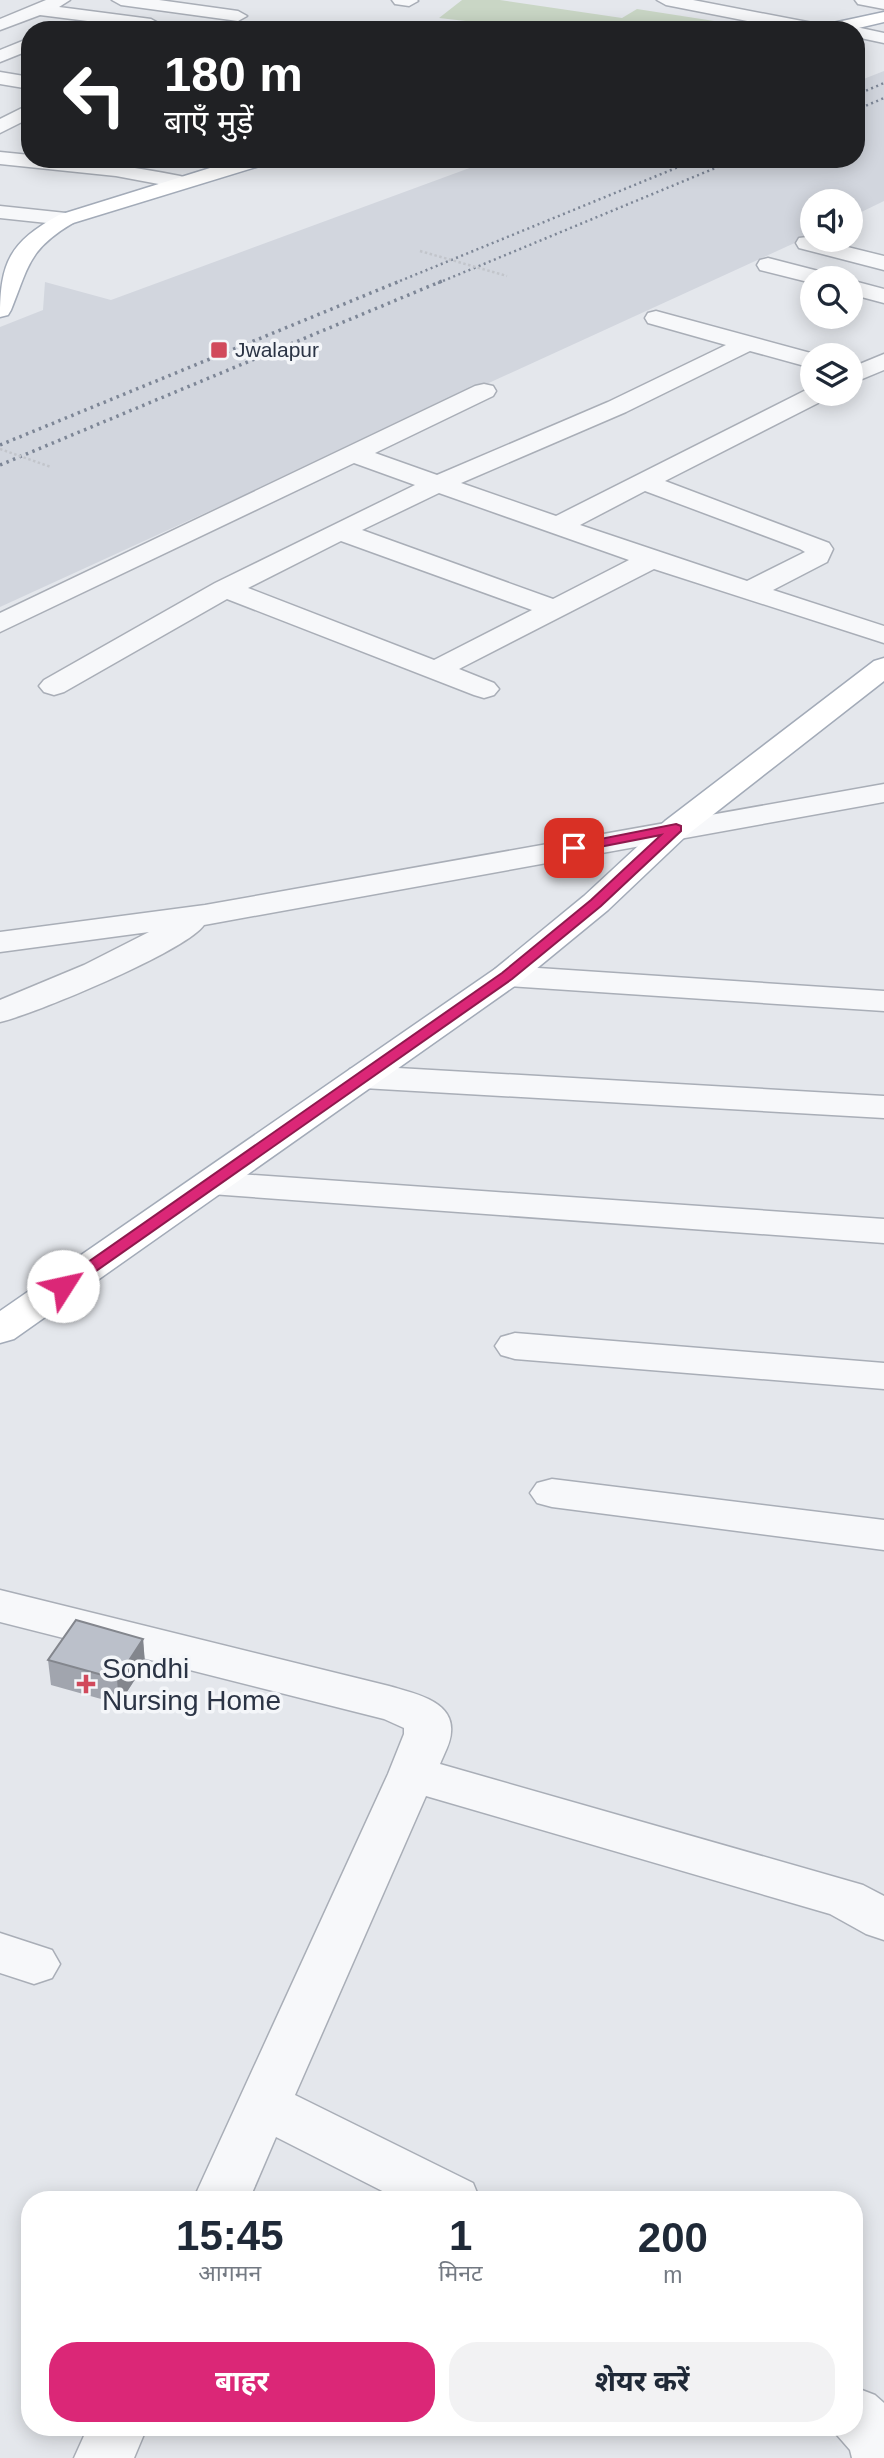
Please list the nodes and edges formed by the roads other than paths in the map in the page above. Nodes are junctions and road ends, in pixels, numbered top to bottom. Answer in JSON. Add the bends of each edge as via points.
{"nodes":[{"id":1,"x":61,"y":0,"type":"edge"},
{"id":2,"x":121,"y":0,"type":"edge"},
{"id":3,"x":666,"y":0,"type":"edge"},
{"id":4,"x":755,"y":0,"type":"edge"},
{"id":5,"x":864,"y":0,"type":"edge"},
{"id":6,"x":884,"y":4,"type":"edge"},
{"id":7,"x":39,"y":10,"type":"junction"},
{"id":8,"x":238,"y":16,"type":"dead end"},
{"id":9,"x":884,"y":17,"type":"edge"},
{"id":10,"x":127,"y":21,"type":"edge"},
{"id":11,"x":786,"y":21,"type":"edge"},
{"id":12,"x":837,"y":21,"type":"edge"},
{"id":13,"x":1,"y":25,"type":"edge"},
{"id":14,"x":865,"y":25,"type":"edge"},
{"id":15,"x":21,"y":28,"type":"edge"},
{"id":16,"x":865,"y":29,"type":"edge"},
{"id":17,"x":884,"y":38,"type":"edge"},
{"id":18,"x":21,"y":47,"type":"edge"},
{"id":19,"x":0,"y":57,"type":"edge"},
{"id":20,"x":0,"y":78,"type":"edge"},
{"id":21,"x":21,"y":82,"type":"edge"},
{"id":22,"x":21,"y":115,"type":"edge"},
{"id":23,"x":0,"y":127,"type":"edge"},
{"id":24,"x":0,"y":158,"type":"edge"},
{"id":25,"x":21,"y":159,"type":"edge"},
{"id":26,"x":103,"y":168,"type":"edge"},
{"id":27,"x":228,"y":168,"type":"edge"},
{"id":28,"x":180,"y":181,"type":"junction"},
{"id":29,"x":0,"y":212,"type":"edge"},
{"id":30,"x":66,"y":219,"type":"junction"},
{"id":31,"x":884,"y":240,"type":"edge"},
{"id":32,"x":845,"y":252,"type":"edge"},
{"id":33,"x":853,"y":254,"type":"junction"},
{"id":34,"x":884,"y":262,"type":"edge"},
{"id":35,"x":768,"y":265,"type":"dead end"},
{"id":36,"x":800,"y":273,"type":"edge"},
{"id":37,"x":863,"y":290,"type":"edge"},
{"id":38,"x":884,"y":296,"type":"edge"},
{"id":39,"x":3,"y":299,"type":"edge"},
{"id":40,"x":656,"y":318,"type":"dead end"},
{"id":41,"x":746,"y":344,"type":"junction"},
{"id":42,"x":800,"y":358,"type":"edge"},
{"id":43,"x":884,"y":360,"type":"edge"},
{"id":44,"x":863,"y":369,"type":"edge"},
{"id":45,"x":484,"y":391,"type":"dead end"},
{"id":46,"x":800,"y":403,"type":"edge"},
{"id":47,"x":353,"y":454,"type":"junction"},
{"id":48,"x":643,"y":482,"type":"junction"},
{"id":49,"x":439,"y":483,"type":"junction"},
{"id":50,"x":559,"y":525,"type":"junction"},
{"id":51,"x":339,"y":531,"type":"junction"},
{"id":52,"x":652,"y":559,"type":"junction"},
{"id":53,"x":225,"y":589,"type":"junction"},
{"id":54,"x":749,"y":591,"type":"junction"},
{"id":55,"x":556,"y":609,"type":"junction"},
{"id":56,"x":0,"y":624,"type":"edge"},
{"id":57,"x":884,"y":635,"type":"edge"},
{"id":58,"x":884,"y":667,"type":"edge"},
{"id":59,"x":434,"y":671,"type":"junction"},
{"id":60,"x":54,"y":686,"type":"dead end"},
{"id":61,"x":484,"y":689,"type":"dead end"},
{"id":62,"x":884,"y":701,"type":"edge"},
{"id":63,"x":884,"y":793,"type":"edge"},
{"id":64,"x":676,"y":828,"type":"junction"},
{"id":65,"x":205,"y":915,"type":"junction"},
{"id":66,"x":0,"y":942,"type":"edge"},
{"id":67,"x":507,"y":976,"type":"junction"},
{"id":68,"x":884,"y":1001,"type":"edge"},
{"id":69,"x":0,"y":1012,"type":"edge"},
{"id":70,"x":363,"y":1077,"type":"junction"},
{"id":71,"x":884,"y":1107,"type":"edge"},
{"id":72,"x":211,"y":1183,"type":"junction"},
{"id":73,"x":884,"y":1231,"type":"edge"},
{"id":74,"x":0,"y":1330,"type":"edge"},
{"id":75,"x":515,"y":1346,"type":"dead end"},
{"id":76,"x":884,"y":1376,"type":"edge"},
{"id":77,"x":552,"y":1493,"type":"dead end"},
{"id":78,"x":884,"y":1535,"type":"edge"},
{"id":79,"x":0,"y":1606,"type":"edge"},
{"id":80,"x":412,"y":1774,"type":"junction"},
{"id":81,"x":884,"y":1920,"type":"edge"},
{"id":82,"x":263,"y":2105,"type":"junction"},
{"id":83,"x":224,"y":2191,"type":"edge"},
{"id":84,"x":435,"y":2191,"type":"edge"},
{"id":85,"x":863,"y":2423,"type":"edge"},
{"id":86,"x":114,"y":2436,"type":"edge"},
{"id":87,"x":104,"y":2458,"type":"edge"},
{"id":88,"x":882,"y":2458,"type":"edge"}],
"edges":[{"from":1,"to":7,"type":"street"},
{"from":2,"to":8,"type":"street"},
{"from":3,"to":11,"type":"street"},
{"from":4,"to":12,"type":"street"},
{"from":5,"to":6,"type":"street"},
{"from":7,"to":10,"type":"street"},
{"from":7,"to":13,"type":"street"},
{"from":9,"to":14,"type":"main road"},
{"from":13,"to":15,"type":"street"},
{"from":16,"to":17,"type":"street"},
{"from":18,"to":19,"type":"street"},
{"from":20,"to":21,"type":"street"},
{"from":22,"to":23,"type":"street"},
{"from":24,"to":25,"type":"street"},
{"from":26,"to":28,"type":"street"},
{"from":27,"to":28,"type":"main road"},
{"from":28,"to":30,"type":"main road"},
{"from":29,"to":30,"type":"street"},
{"from":30,"to":39,"type":"main road","via":[[21,241],[24,251]]},
{"from":31,"to":33,"type":"street"},
{"from":32,"to":33,"type":"street"},
{"from":33,"to":34,"type":"street"},
{"from":35,"to":36,"type":"street"},
{"from":37,"to":38,"type":"street"},
{"from":40,"to":41,"type":"street"},
{"from":41,"to":42,"type":"street"},
{"from":41,"to":49,"type":"street","via":[[617,407]]},
{"from":43,"to":44,"type":"street"},
{"from":45,"to":47,"type":"street"},
{"from":46,"to":48,"type":"street"},
{"from":47,"to":49,"type":"street"},
{"from":47,"to":56,"type":"street"},
{"from":48,"to":50,"type":"street"},
{"from":48,"to":54,"type":"street","via":[[820,550],[817,556]]},
{"from":49,"to":50,"type":"street"},
{"from":49,"to":51,"type":"street"},
{"from":50,"to":52,"type":"street"},
{"from":51,"to":53,"type":"street"},
{"from":51,"to":55,"type":"street"},
{"from":52,"to":54,"type":"street"},
{"from":52,"to":55,"type":"street"},
{"from":53,"to":59,"type":"street"},
{"from":53,"to":60,"type":"street"},
{"from":54,"to":57,"type":"street"},
{"from":55,"to":59,"type":"street"},
{"from":58,"to":64,"type":"main road"},
{"from":59,"to":61,"type":"street"},
{"from":62,"to":64,"type":"main road","via":[[791,770]]},
{"from":63,"to":64,"type":"street"},
{"from":64,"to":65,"type":"street"},
{"from":64,"to":67,"type":"main road","via":[[596,903]]},
{"from":65,"to":66,"type":"street"},
{"from":65,"to":69,"type":"street","via":[[120,963]]},
{"from":67,"to":68,"type":"street"},
{"from":67,"to":70,"type":"main road"},
{"from":70,"to":71,"type":"street"},
{"from":70,"to":72,"type":"main road"},
{"from":72,"to":73,"type":"street"},
{"from":72,"to":74,"type":"main road"},
{"from":75,"to":76,"type":"street"},
{"from":77,"to":78,"type":"street"},
{"from":79,"to":80,"type":"street","via":[[417,1712],[427,1723],[428,1734]]},
{"from":80,"to":81,"type":"street","via":[[845,1899]]},
{"from":80,"to":82,"type":"street"},
{"from":82,"to":83,"type":"street"},
{"from":82,"to":84,"type":"street"},
{"from":85,"to":88,"type":"street","via":[[876,2435]]},
{"from":86,"to":87,"type":"street"}]}
